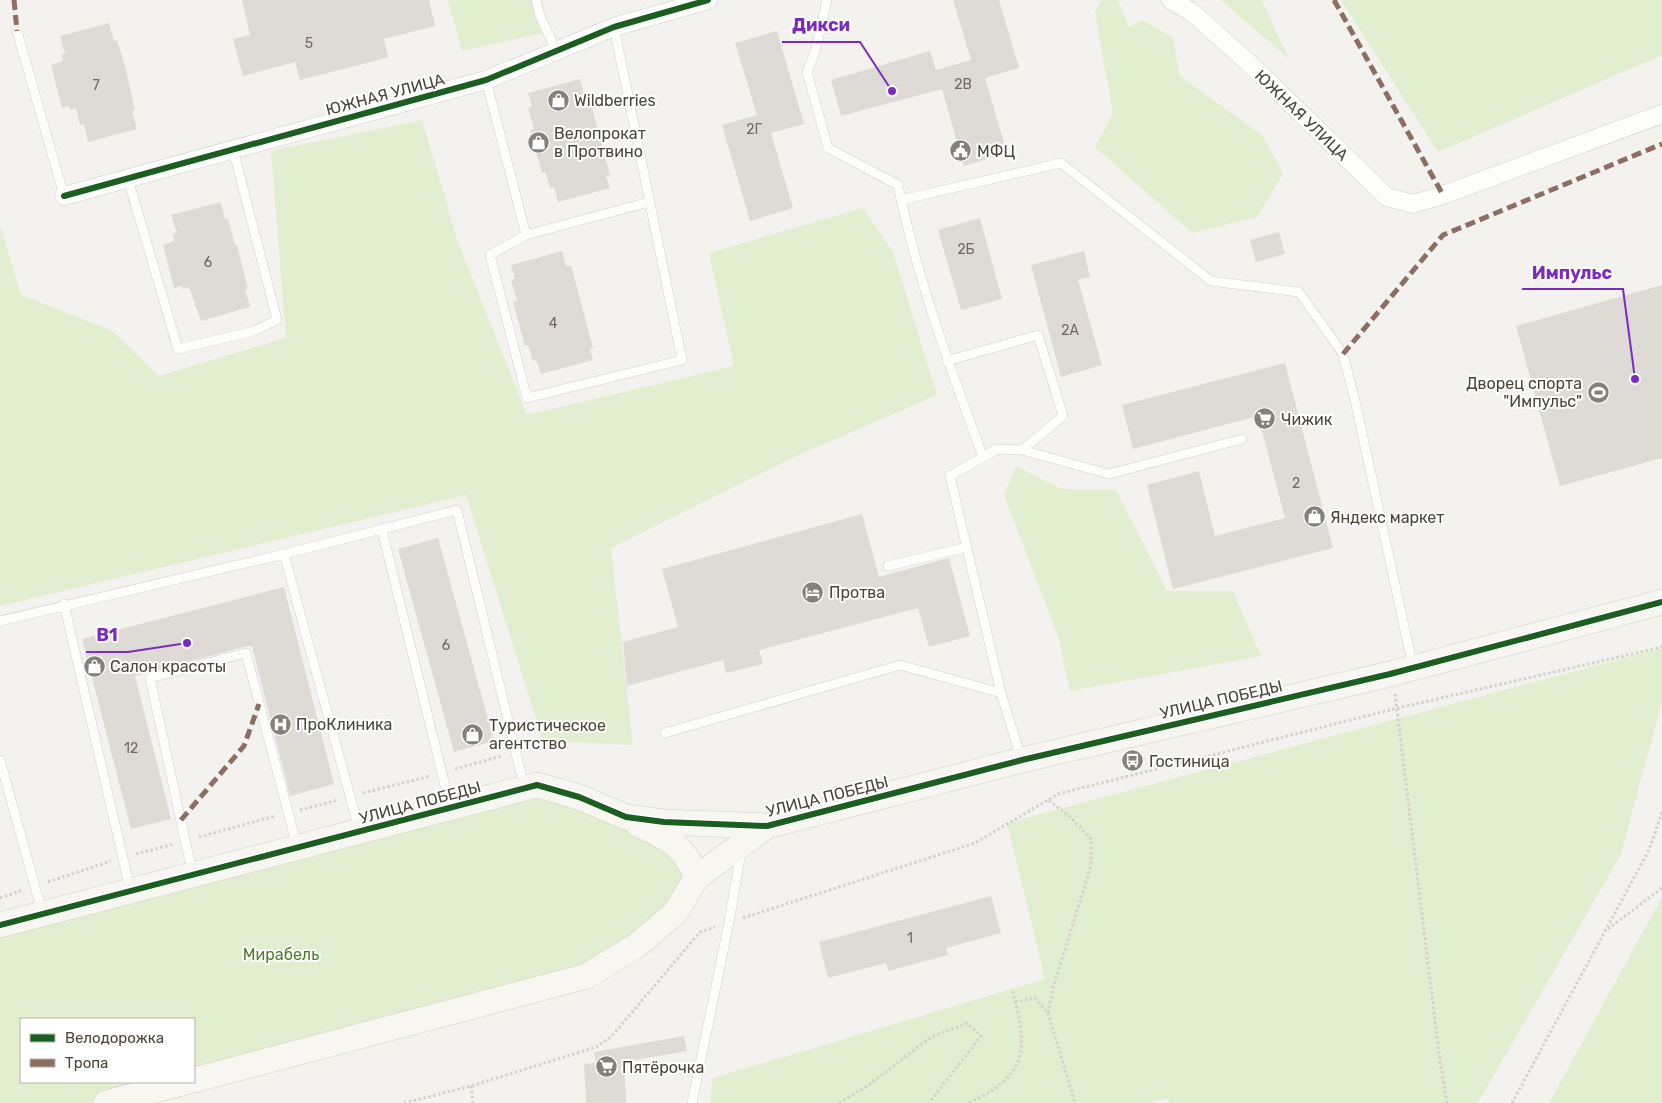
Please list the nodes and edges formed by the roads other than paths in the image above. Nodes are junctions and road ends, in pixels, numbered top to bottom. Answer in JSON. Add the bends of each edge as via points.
{"nodes":[{"id":1,"x":536,"y":0,"type":"edge"},
{"id":2,"x":708,"y":0,"type":"edge"},
{"id":3,"x":827,"y":0,"type":"edge"},
{"id":4,"x":1170,"y":0,"type":"edge"},
{"id":5,"x":614,"y":27,"type":"junction"},
{"id":6,"x":17,"y":31,"type":"dead end"},
{"id":7,"x":556,"y":50,"type":"junction"},
{"id":8,"x":486,"y":80,"type":"junction"},
{"id":9,"x":1662,"y":114,"type":"edge"},
{"id":10,"x":233,"y":149,"type":"junction"},
{"id":11,"x":128,"y":179,"type":"junction"},
{"id":12,"x":64,"y":196,"type":"joint"},
{"id":13,"x":901,"y":200,"type":"junction"},
{"id":14,"x":650,"y":202,"type":"junction"},
{"id":15,"x":526,"y":235,"type":"junction"},
{"id":16,"x":947,"y":360,"type":"junction"},
{"id":17,"x":1242,"y":439,"type":"dead end"},
{"id":18,"x":1022,"y":450,"type":"junction"},
{"id":19,"x":983,"y":457,"type":"junction"},
{"id":20,"x":382,"y":530,"type":"junction"},
{"id":21,"x":967,"y":547,"type":"junction"},
{"id":22,"x":284,"y":554,"type":"junction"},
{"id":23,"x":888,"y":566,"type":"dead end"},
{"id":24,"x":1662,"y":602,"type":"edge"},
{"id":25,"x":64,"y":604,"type":"junction"},
{"id":26,"x":0,"y":621,"type":"edge"},
{"id":27,"x":1402,"y":671,"type":"junction"},
{"id":28,"x":1001,"y":693,"type":"junction"},
{"id":29,"x":665,"y":733,"type":"dead end"},
{"id":30,"x":0,"y":760,"type":"edge"},
{"id":31,"x":1022,"y":760,"type":"junction"},
{"id":32,"x":525,"y":788,"type":"junction"},
{"id":33,"x":451,"y":808,"type":"junction"},
{"id":34,"x":626,"y":818,"type":"junction"},
{"id":35,"x":767,"y":826,"type":"junction"},
{"id":36,"x":360,"y":831,"type":"junction"},
{"id":37,"x":742,"y":844,"type":"junction"},
{"id":38,"x":297,"y":848,"type":"junction"},
{"id":39,"x":193,"y":875,"type":"junction"},
{"id":40,"x":697,"y":877,"type":"junction"},
{"id":41,"x":131,"y":891,"type":"junction"},
{"id":42,"x":43,"y":914,"type":"junction"},
{"id":43,"x":0,"y":925,"type":"edge"},
{"id":44,"x":195,"y":1080,"type":"edge"},
{"id":45,"x":182,"y":1083,"type":"edge"},
{"id":46,"x":106,"y":1103,"type":"edge"},
{"id":47,"x":692,"y":1103,"type":"edge"}],
"edges":[{"from":1,"to":7,"type":"lane"},
{"from":2,"to":5,"type":"street","name":"ЮЖНАЯ УЛИЦА"},
{"from":3,"to":13,"type":"lane","via":[[807,72],[828,148],[898,185]]},
{"from":4,"to":9,"type":"street","name":"ЮЖНАЯ УЛИЦА","via":[[1193,13],[1251,64],[1387,197],[1413,204]]},
{"from":5,"to":7,"type":"street","name":"ЮЖНАЯ УЛИЦА"},
{"from":5,"to":14,"type":"lane"},
{"from":6,"to":12,"type":"lane"},
{"from":7,"to":8,"type":"street","name":"ЮЖНАЯ УЛИЦА"},
{"from":8,"to":10,"type":"street","name":"ЮЖНАЯ УЛИЦА"},
{"from":8,"to":15,"type":"lane"},
{"from":10,"to":11,"type":"street","name":"ЮЖНАЯ УЛИЦА"},
{"from":10,"to":11,"type":"lane","via":[[276,320],[254,331],[178,349]]},
{"from":11,"to":12,"type":"street","name":"ЮЖНАЯ УЛИЦА"},
{"from":13,"to":16,"type":"lane"},
{"from":13,"to":27,"type":"lane","via":[[1061,163],[1211,281],[1299,292],[1343,354],[1356,405]]},
{"from":14,"to":15,"type":"lane"},
{"from":14,"to":15,"type":"lane","via":[[682,360],[527,398],[490,256]]},
{"from":16,"to":18,"type":"lane","via":[[1038,335],[1063,416]]},
{"from":16,"to":19,"type":"lane"},
{"from":17,"to":18,"type":"lane","via":[[1109,474]]},
{"from":18,"to":19,"type":"lane","via":[[997,449]]},
{"from":19,"to":21,"type":"lane","via":[[950,476]]},
{"from":20,"to":22,"type":"lane"},
{"from":20,"to":32,"type":"lane","via":[[457,510]]},
{"from":20,"to":33,"type":"lane"},
{"from":21,"to":23,"type":"lane"},
{"from":21,"to":28,"type":"lane"},
{"from":22,"to":25,"type":"lane"},
{"from":22,"to":36,"type":"lane"},
{"from":24,"to":27,"type":"street","name":"УЛИЦА ПОБЕДЫ"},
{"from":25,"to":26,"type":"lane"},
{"from":25,"to":41,"type":"lane"},
{"from":27,"to":31,"type":"street","name":"УЛИЦА ПОБЕДЫ"},
{"from":28,"to":29,"type":"lane","via":[[900,665]]},
{"from":28,"to":31,"type":"lane"},
{"from":30,"to":42,"type":"lane"},
{"from":31,"to":35,"type":"street","name":"УЛИЦА ПОБЕДЫ"},
{"from":32,"to":33,"type":"street","name":"УЛИЦА ПОБЕДЫ"},
{"from":32,"to":34,"type":"street","name":"УЛИЦА ПОБЕДЫ","via":[[537,785],[579,797]]},
{"from":33,"to":36,"type":"street","name":"УЛИЦА ПОБЕДЫ"},
{"from":34,"to":35,"type":"street","name":"УЛИЦА ПОБЕДЫ"},
{"from":34,"to":40,"type":"street","via":[[677,844],[689,858]]},
{"from":35,"to":37,"type":"street","name":"УЛИЦА ПОБЕДЫ"},
{"from":36,"to":38,"type":"street","name":"УЛИЦА ПОБЕДЫ"},
{"from":37,"to":40,"type":"street","name":"УЛИЦА ПОБЕДЫ"},
{"from":37,"to":47,"type":"lane"},
{"from":38,"to":39,"type":"street","name":"УЛИЦА ПОБЕДЫ"},
{"from":38,"to":39,"type":"lane","via":[[246,653],[150,678]]},
{"from":39,"to":41,"type":"street","name":"УЛИЦА ПОБЕДЫ"},
{"from":40,"to":44,"type":"street","name":"УЛИЦА ПОБЕДЫ","via":[[675,912],[636,946],[588,976]]},
{"from":41,"to":42,"type":"street","name":"УЛИЦА ПОБЕДЫ"},
{"from":42,"to":43,"type":"street","name":"УЛИЦА ПОБЕДЫ"},
{"from":45,"to":46,"type":"street"}]}
